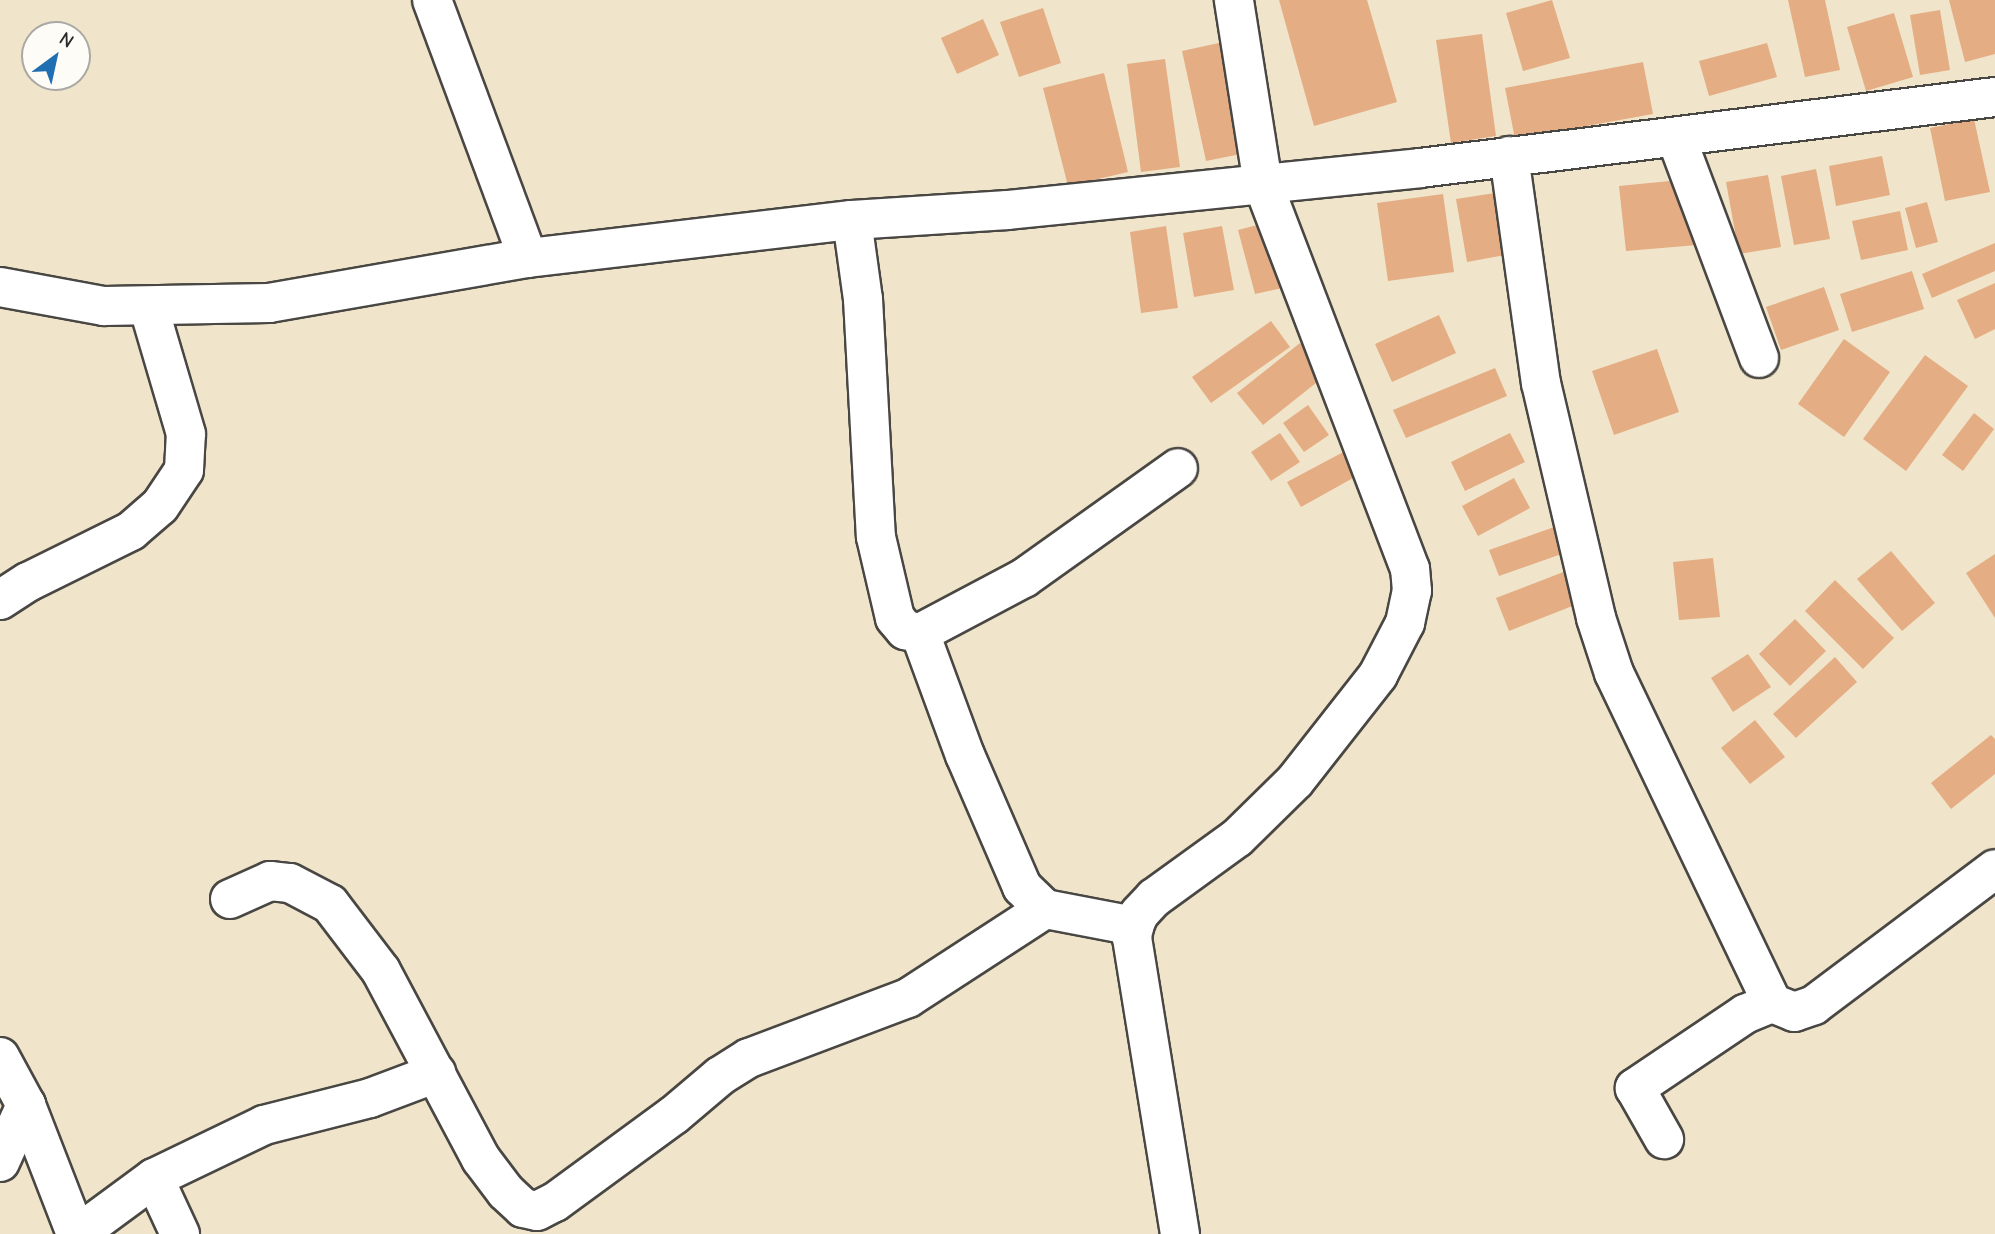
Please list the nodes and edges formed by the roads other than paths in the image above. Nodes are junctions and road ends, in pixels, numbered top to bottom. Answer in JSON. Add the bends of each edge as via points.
{"nodes":[{"id":1,"x":432,"y":0,"type":"edge"},
{"id":2,"x":1234,"y":0,"type":"edge"},
{"id":3,"x":1995,"y":97,"type":"edge"},
{"id":4,"x":1676,"y":137,"type":"junction"},
{"id":5,"x":1508,"y":156,"type":"junction"},
{"id":6,"x":1263,"y":184,"type":"junction"},
{"id":7,"x":852,"y":220,"type":"junction"},
{"id":8,"x":528,"y":258,"type":"junction"},
{"id":9,"x":0,"y":287,"type":"edge"},
{"id":10,"x":149,"y":308,"type":"junction"},
{"id":11,"x":1759,"y":358,"type":"dead end"},
{"id":12,"x":1178,"y":468,"type":"dead end"},
{"id":13,"x":0,"y":600,"type":"edge"},
{"id":14,"x":920,"y":633,"type":"junction"},
{"id":15,"x":1989,"y":883,"type":"edge"},
{"id":16,"x":230,"y":899,"type":"dead end"},
{"id":17,"x":1045,"y":909,"type":"junction"},
{"id":18,"x":1133,"y":926,"type":"junction"},
{"id":19,"x":1772,"y":1003,"type":"junction"},
{"id":20,"x":0,"y":1057,"type":"edge"},
{"id":21,"x":436,"y":1073,"type":"junction"},
{"id":22,"x":26,"y":1105,"type":"junction"},
{"id":23,"x":1664,"y":1139,"type":"dead end"},
{"id":24,"x":0,"y":1162,"type":"edge"},
{"id":25,"x":154,"y":1178,"type":"junction"},
{"id":26,"x":541,"y":1222,"type":"edge"},
{"id":27,"x":77,"y":1234,"type":"edge"},
{"id":28,"x":180,"y":1234,"type":"edge"},
{"id":29,"x":1180,"y":1234,"type":"edge"}],
"edges":[{"from":1,"to":8,"type":"street"},
{"from":2,"to":6,"type":"street"},
{"from":3,"to":4,"type":"street"},
{"from":4,"to":5,"type":"street"},
{"from":4,"to":11,"type":"street"},
{"from":5,"to":6,"type":"street"},
{"from":5,"to":19,"type":"street","via":[[1541,383],[1596,618],[1614,673]]},
{"from":6,"to":7,"type":"street","via":[[1007,210]]},
{"from":6,"to":18,"type":"street","via":[[1410,569],[1412,591],[1405,623],[1378,675],[1295,781],[1237,838],[1154,898]]},
{"from":7,"to":8,"type":"street"},
{"from":7,"to":14,"type":"street","via":[[863,299],[876,537],[895,618],[905,630]]},
{"from":8,"to":10,"type":"street","via":[[269,303]]},
{"from":9,"to":10,"type":"street","via":[[71,302]]},
{"from":10,"to":13,"type":"street","via":[[186,434],[184,470],[160,506],[131,531]]},
{"from":12,"to":14,"type":"street","via":[[1024,578]]},
{"from":14,"to":17,"type":"street","via":[[965,755],[1022,887]]},
{"from":15,"to":19,"type":"street","via":[[1814,1005],[1794,1012]]},
{"from":16,"to":21,"type":"street","via":[[270,881],[290,883],[330,904],[381,971]]},
{"from":17,"to":18,"type":"street"},
{"from":17,"to":26,"type":"street","via":[[908,998],[749,1058],[720,1076],[555,1202]]},
{"from":18,"to":29,"type":"street"},
{"from":19,"to":23,"type":"street","via":[[1745,1014],[1635,1088]]},
{"from":20,"to":22,"type":"street"},
{"from":21,"to":25,"type":"street","via":[[370,1098],[264,1125]]},
{"from":21,"to":26,"type":"street","via":[[489,1170],[506,1192]]},
{"from":22,"to":24,"type":"street"},
{"from":22,"to":27,"type":"street"},
{"from":25,"to":27,"type":"street"},
{"from":25,"to":28,"type":"street"}]}
